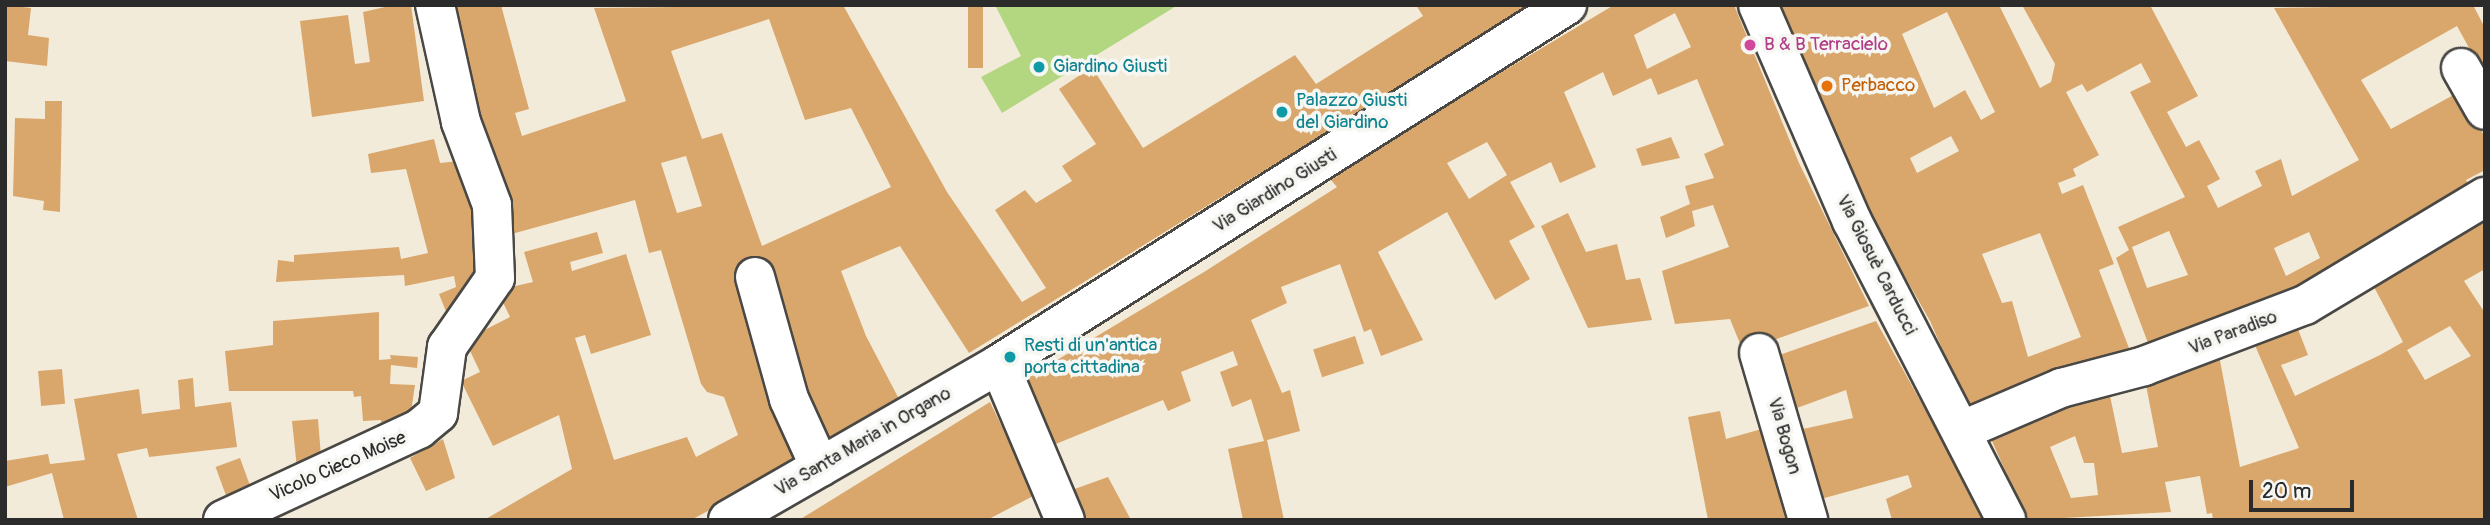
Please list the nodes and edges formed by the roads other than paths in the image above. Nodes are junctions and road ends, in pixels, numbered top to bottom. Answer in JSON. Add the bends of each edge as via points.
{"nodes":[{"id":1,"x":435,"y":5,"type":"edge"},
{"id":2,"x":1758,"y":5,"type":"edge"},
{"id":3,"x":1553,"y":9,"type":"edge"},
{"id":4,"x":2461,"y":68,"type":"dead end"},
{"id":5,"x":2485,"y":110,"type":"edge"},
{"id":6,"x":2485,"y":197,"type":"edge"},
{"id":7,"x":755,"y":277,"type":"dead end"},
{"id":8,"x":1759,"y":354,"type":"dead end"},
{"id":9,"x":999,"y":364,"type":"junction"},
{"id":10,"x":1963,"y":430,"type":"junction"},
{"id":11,"x":820,"y":467,"type":"junction"},
{"id":12,"x":223,"y":520,"type":"edge"},
{"id":13,"x":727,"y":520,"type":"edge"},
{"id":14,"x":1065,"y":520,"type":"edge"},
{"id":15,"x":1808,"y":520,"type":"edge"},
{"id":16,"x":2006,"y":520,"type":"edge"}],
"edges":[{"from":1,"to":12,"type":"street","name":"Vicolo Cieco Moise","via":[[461,122],[492,205],[495,278],[447,347],[438,413],[385,449],[347,460]]},
{"from":2,"to":10,"type":"street","name":"Via Giosuè Carducci","via":[[1852,221]]},
{"from":3,"to":9,"type":"street","name":"Via Giardino Giusti"},
{"from":4,"to":5,"type":"street"},
{"from":6,"to":10,"type":"street","name":"Via Paradiso","via":[[2305,305],[2144,366],[2061,388]]},
{"from":7,"to":11,"type":"street","via":[[789,399]]},
{"from":8,"to":15,"type":"street","name":"Via Bogon"},
{"from":9,"to":11,"type":"street","name":"Via Santa Maria in Organo"},
{"from":9,"to":14,"type":"street"},
{"from":10,"to":16,"type":"street","name":"Via Giosuè Carducci"},
{"from":11,"to":13,"type":"street","name":"Via Santa Maria in Organo"}]}
